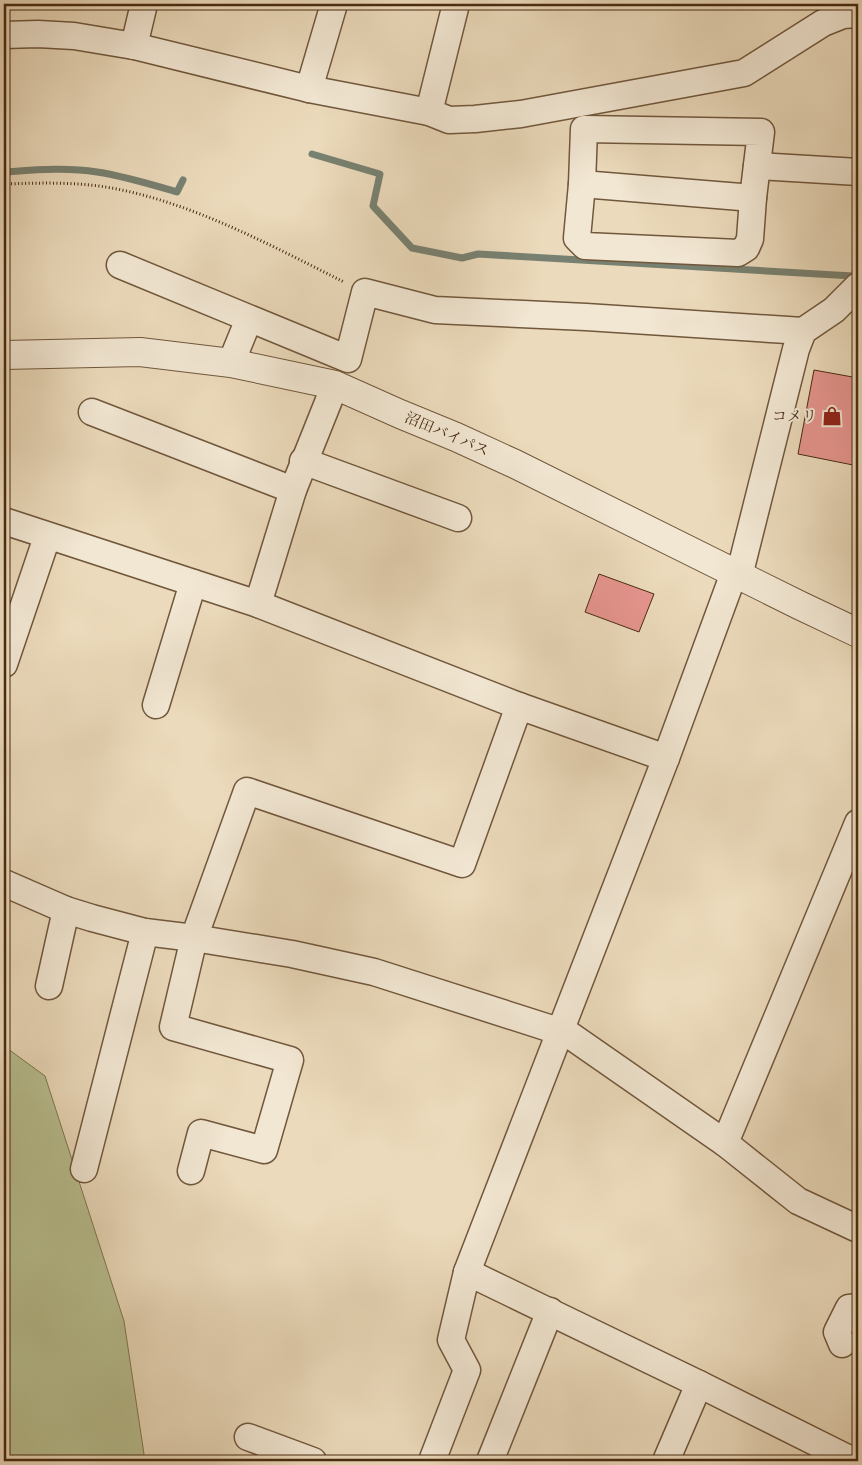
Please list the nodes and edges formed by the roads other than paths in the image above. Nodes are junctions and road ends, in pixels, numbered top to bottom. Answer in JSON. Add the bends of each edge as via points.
{"nodes":[{"id":1,"x":144,"y":4,"type":"edge"},
{"id":2,"x":334,"y":4,"type":"edge"},
{"id":3,"x":456,"y":4,"type":"edge"},
{"id":4,"x":858,"y":14,"type":"edge"},
{"id":5,"x":4,"y":35,"type":"edge"},
{"id":6,"x":134,"y":46,"type":"junction"},
{"id":7,"x":309,"y":89,"type":"junction"},
{"id":8,"x":430,"y":112,"type":"junction"},
{"id":9,"x":757,"y":166,"type":"junction"},
{"id":10,"x":858,"y":172,"type":"edge"},
{"id":11,"x":582,"y":184,"type":"junction"},
{"id":12,"x":753,"y":198,"type":"junction"},
{"id":13,"x":120,"y":265,"type":"dead end"},
{"id":14,"x":858,"y":286,"type":"edge"},
{"id":15,"x":249,"y":319,"type":"junction"},
{"id":16,"x":803,"y":331,"type":"junction"},
{"id":17,"x":4,"y":355,"type":"edge"},
{"id":18,"x":231,"y":363,"type":"junction"},
{"id":19,"x":335,"y":385,"type":"junction"},
{"id":20,"x":92,"y":412,"type":"dead end"},
{"id":21,"x":304,"y":461,"type":"junction"},
{"id":22,"x":293,"y":490,"type":"junction"},
{"id":23,"x":458,"y":518,"type":"dead end"},
{"id":24,"x":4,"y":522,"type":"edge"},
{"id":25,"x":47,"y":537,"type":"junction"},
{"id":26,"x":737,"y":574,"type":"junction"},
{"id":27,"x":193,"y":583,"type":"junction"},
{"id":28,"x":258,"y":604,"type":"junction"},
{"id":29,"x":858,"y":632,"type":"edge"},
{"id":30,"x":4,"y":664,"type":"edge"},
{"id":31,"x":156,"y":705,"type":"dead end"},
{"id":32,"x":519,"y":706,"type":"junction"},
{"id":33,"x":666,"y":758,"type":"junction"},
{"id":34,"x":858,"y":823,"type":"edge"},
{"id":35,"x":4,"y":883,"type":"edge"},
{"id":36,"x":66,"y":910,"type":"junction"},
{"id":37,"x":145,"y":932,"type":"junction"},
{"id":38,"x":194,"y":938,"type":"junction"},
{"id":39,"x":50,"y":986,"type":"dead end"},
{"id":40,"x":560,"y":1029,"type":"junction"},
{"id":41,"x":725,"y":1143,"type":"junction"},
{"id":42,"x":84,"y":1169,"type":"dead end"},
{"id":43,"x":191,"y":1170,"type":"dead end"},
{"id":44,"x":858,"y":1229,"type":"edge"},
{"id":45,"x":467,"y":1272,"type":"junction"},
{"id":46,"x":858,"y":1307,"type":"edge"},
{"id":47,"x":550,"y":1311,"type":"junction"},
{"id":48,"x":842,"y":1344,"type":"dead end"},
{"id":49,"x":699,"y":1384,"type":"junction"},
{"id":50,"x":248,"y":1437,"type":"dead end"},
{"id":51,"x":314,"y":1461,"type":"edge"},
{"id":52,"x":432,"y":1461,"type":"edge"},
{"id":53,"x":490,"y":1461,"type":"edge"},
{"id":54,"x":666,"y":1461,"type":"edge"},
{"id":55,"x":858,"y":1461,"type":"edge"}],
"edges":[{"from":1,"to":6,"type":"street"},
{"from":2,"to":7,"type":"street"},
{"from":3,"to":8,"type":"street"},
{"from":4,"to":8,"type":"street","via":[[822,23],[744,73],[520,114],[449,120]]},
{"from":5,"to":6,"type":"street","via":[[74,36]]},
{"from":6,"to":7,"type":"street"},
{"from":7,"to":8,"type":"street"},
{"from":9,"to":10,"type":"street"},
{"from":9,"to":11,"type":"street","via":[[761,132],[584,129]]},
{"from":9,"to":12,"type":"street"},
{"from":11,"to":12,"type":"street"},
{"from":11,"to":12,"type":"street","via":[[577,238],[585,246],[738,253],[746,248],[750,239]]},
{"from":13,"to":15,"type":"street"},
{"from":14,"to":16,"type":"street","via":[[834,310]]},
{"from":15,"to":16,"type":"street","via":[[348,359],[365,292],[435,310]]},
{"from":15,"to":18,"type":"street"},
{"from":16,"to":26,"type":"street"},
{"from":17,"to":18,"type":"street","name":"沼田バイパス","via":[[140,352]]},
{"from":18,"to":19,"type":"street","name":"沼田バイパス"},
{"from":19,"to":21,"type":"street"},
{"from":19,"to":26,"type":"street","name":"沼田バイパス","via":[[515,464]]},
{"from":20,"to":22,"type":"street"},
{"from":21,"to":22,"type":"street"},
{"from":21,"to":23,"type":"street"},
{"from":22,"to":28,"type":"street"},
{"from":24,"to":25,"type":"street"},
{"from":25,"to":27,"type":"street"},
{"from":25,"to":30,"type":"street"},
{"from":26,"to":29,"type":"street","name":"沼田バイパス"},
{"from":26,"to":33,"type":"street"},
{"from":27,"to":28,"type":"street"},
{"from":27,"to":31,"type":"street"},
{"from":28,"to":32,"type":"street"},
{"from":32,"to":33,"type":"street"},
{"from":32,"to":38,"type":"street","via":[[462,864],[247,791]]},
{"from":33,"to":40,"type":"street"},
{"from":34,"to":41,"type":"street"},
{"from":35,"to":36,"type":"street"},
{"from":36,"to":37,"type":"street"},
{"from":36,"to":39,"type":"street"},
{"from":37,"to":38,"type":"street"},
{"from":37,"to":42,"type":"street"},
{"from":38,"to":40,"type":"street","via":[[374,972],[548,1028]]},
{"from":38,"to":43,"type":"street","via":[[173,1027],[290,1060],[264,1150],[202,1132]]},
{"from":40,"to":41,"type":"street"},
{"from":40,"to":45,"type":"street"},
{"from":41,"to":44,"type":"street","via":[[798,1201]]},
{"from":45,"to":47,"type":"street"},
{"from":45,"to":52,"type":"street","via":[[452,1340],[468,1370]]},
{"from":46,"to":48,"type":"street","via":[[849,1308],[837,1332]]},
{"from":47,"to":49,"type":"street"},
{"from":47,"to":53,"type":"street"},
{"from":49,"to":54,"type":"street"},
{"from":49,"to":55,"type":"street"},
{"from":50,"to":51,"type":"street"}]}
